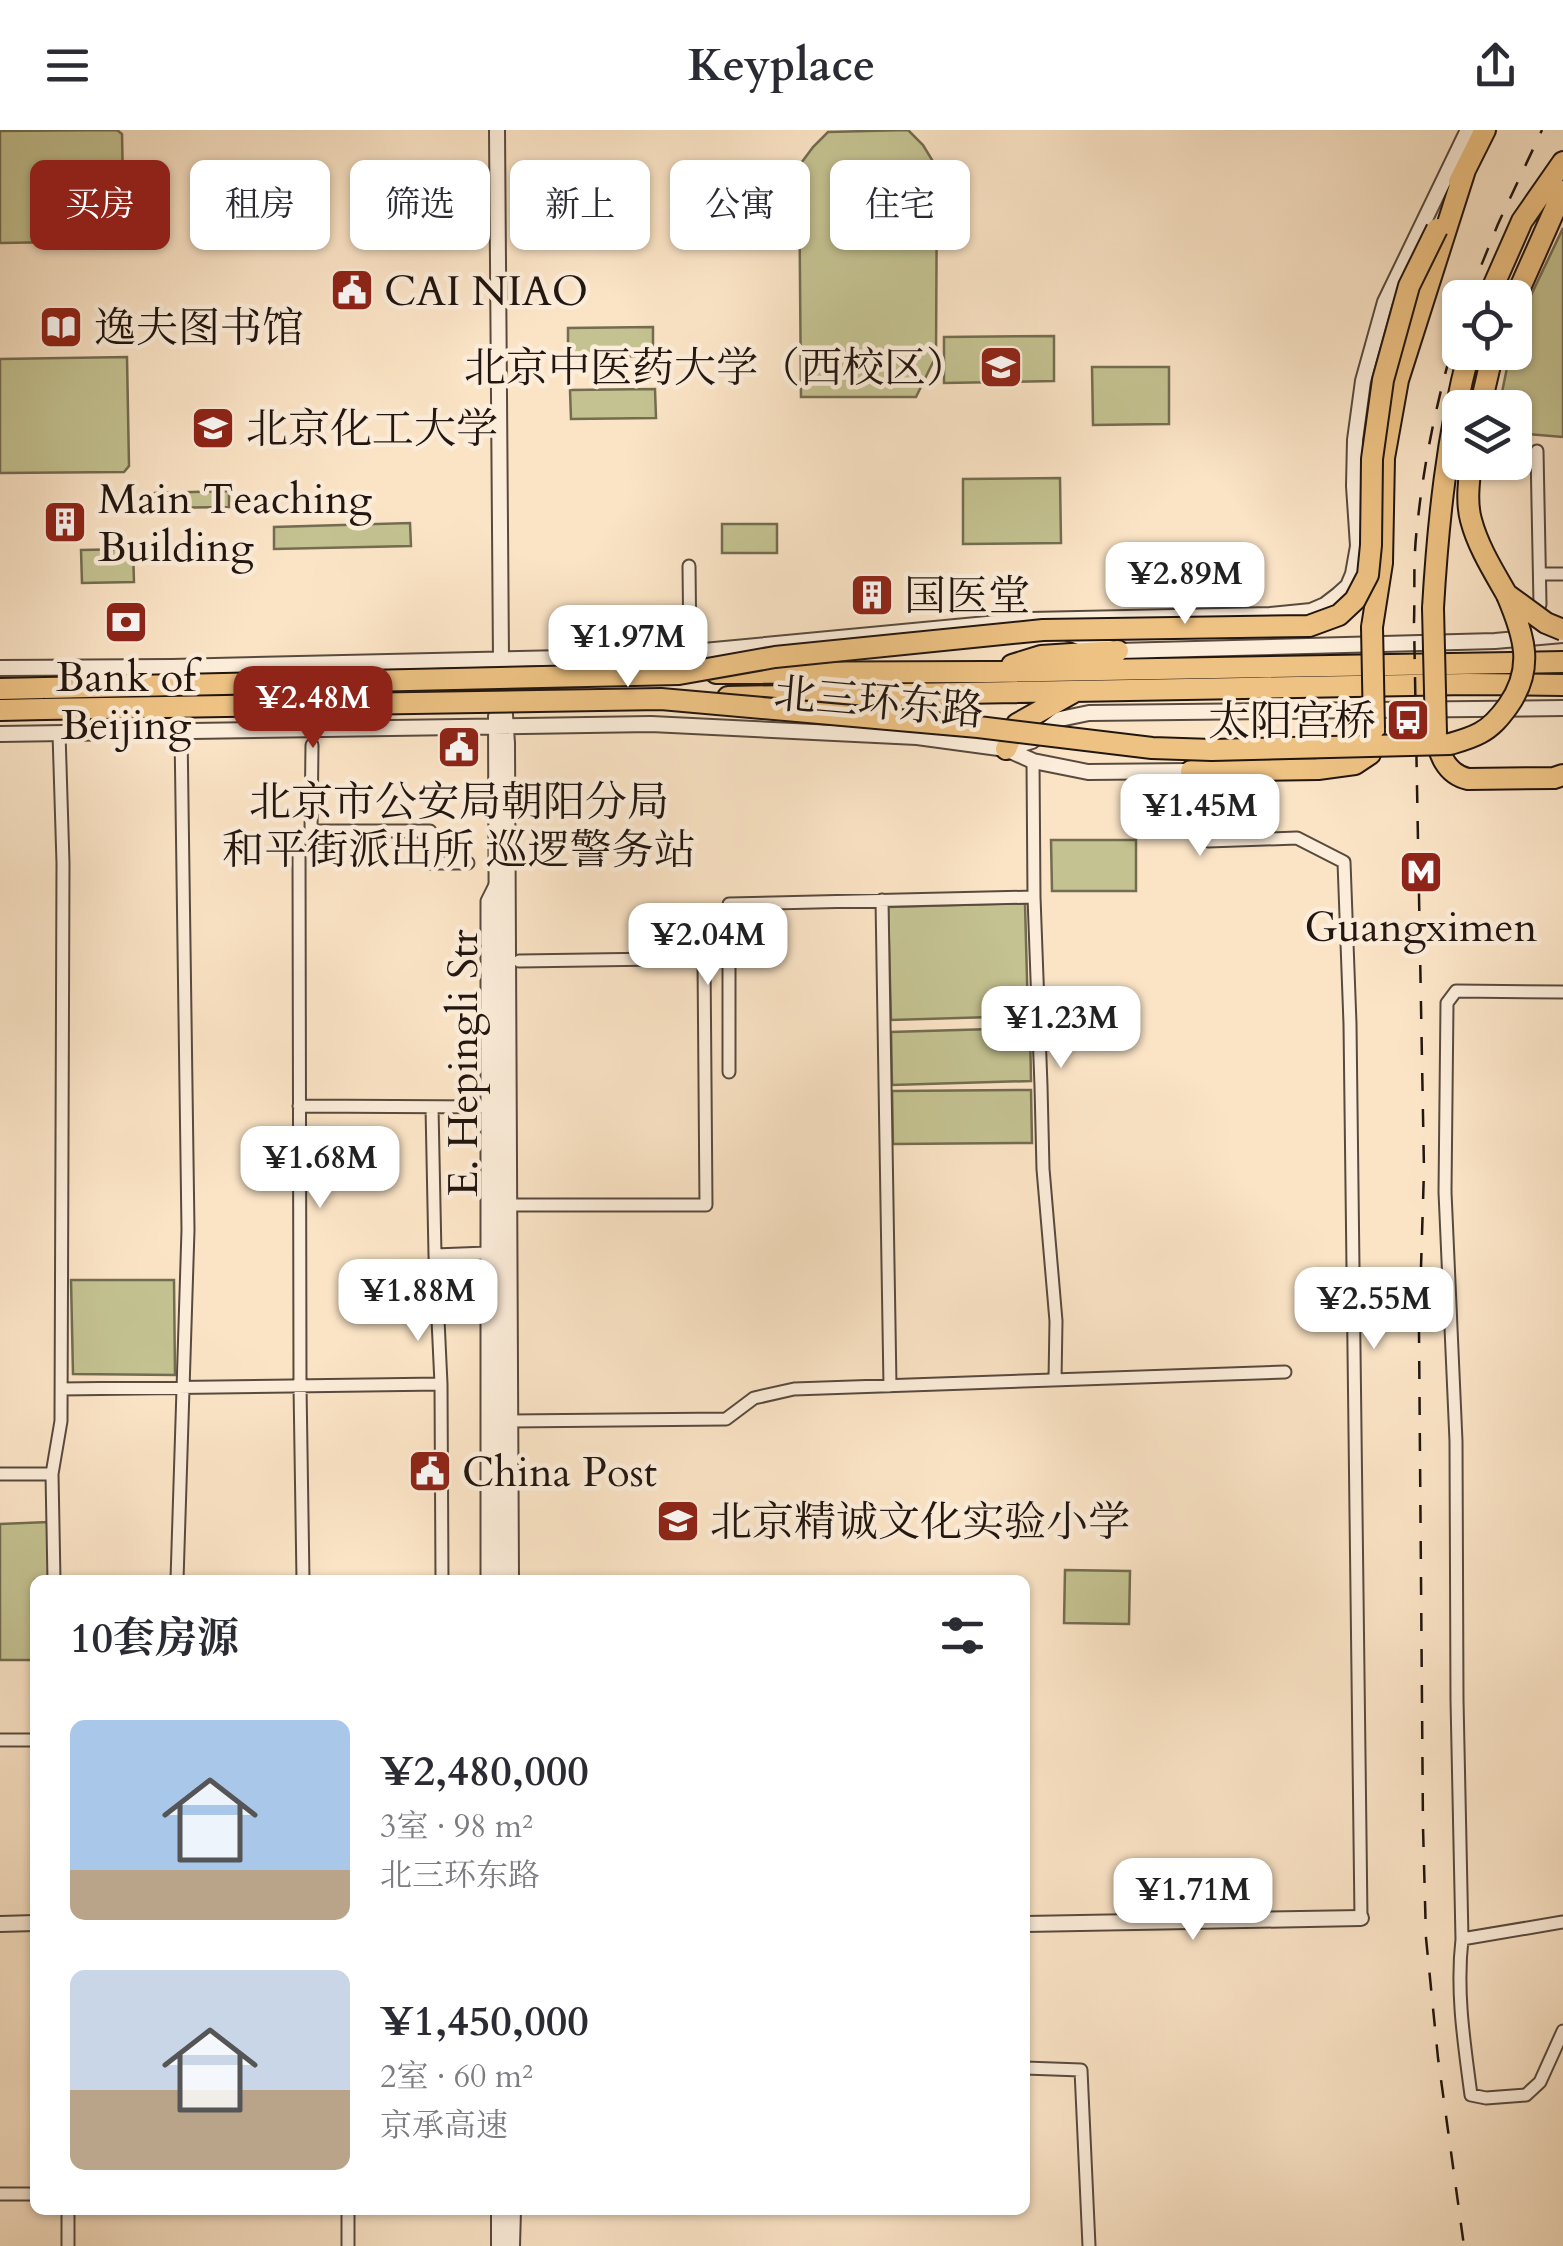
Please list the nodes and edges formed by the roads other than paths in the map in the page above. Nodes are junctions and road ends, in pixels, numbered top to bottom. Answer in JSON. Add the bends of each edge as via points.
{"nodes":[{"id":1,"x":497,"y":130,"type":"edge"},
{"id":2,"x":1468,"y":130,"type":"edge"},
{"id":3,"x":1484,"y":130,"type":"edge"},
{"id":4,"x":1563,"y":162,"type":"edge"},
{"id":5,"x":1465,"y":170,"type":"junction"},
{"id":6,"x":1563,"y":191,"type":"edge"},
{"id":7,"x":1496,"y":280,"type":"edge"},
{"id":8,"x":1523,"y":280,"type":"edge"},
{"id":9,"x":1466,"y":370,"type":"edge"},
{"id":10,"x":1537,"y":451,"type":"dead end"},
{"id":11,"x":1469,"y":480,"type":"edge"},
{"id":12,"x":689,"y":566,"type":"dead end"},
{"id":13,"x":1540,"y":574,"type":"junction"},
{"id":14,"x":1563,"y":574,"type":"edge"},
{"id":15,"x":1507,"y":595,"type":"junction"},
{"id":16,"x":1563,"y":617,"type":"edge"},
{"id":17,"x":1030,"y":620,"type":"junction"},
{"id":18,"x":1530,"y":633,"type":"junction"},
{"id":19,"x":1563,"y":633,"type":"edge"},
{"id":20,"x":1495,"y":641,"type":"junction"},
{"id":21,"x":1118,"y":651,"type":"junction"},
{"id":22,"x":690,"y":652,"type":"junction"},
{"id":23,"x":650,"y":656,"type":"junction"},
{"id":24,"x":500,"y":660,"type":"junction"},
{"id":25,"x":533,"y":660,"type":"junction"},
{"id":26,"x":1563,"y":662,"type":"edge"},
{"id":27,"x":54,"y":667,"type":"junction"},
{"id":28,"x":0,"y":668,"type":"edge"},
{"id":29,"x":988,"y":672,"type":"junction"},
{"id":30,"x":679,"y":674,"type":"junction"},
{"id":31,"x":1466,"y":674,"type":"junction"},
{"id":32,"x":1339,"y":677,"type":"junction"},
{"id":33,"x":1563,"y":685,"type":"edge"},
{"id":34,"x":0,"y":689,"type":"edge"},
{"id":35,"x":1076,"y":692,"type":"junction"},
{"id":36,"x":661,"y":698,"type":"junction"},
{"id":37,"x":1563,"y":708,"type":"edge"},
{"id":38,"x":0,"y":710,"type":"edge"},
{"id":39,"x":651,"y":724,"type":"junction"},
{"id":40,"x":501,"y":726,"type":"junction"},
{"id":41,"x":536,"y":726,"type":"junction"},
{"id":42,"x":181,"y":731,"type":"junction"},
{"id":43,"x":59,"y":733,"type":"junction"},
{"id":44,"x":0,"y":734,"type":"edge"},
{"id":45,"x":1032,"y":741,"type":"junction"},
{"id":46,"x":312,"y":745,"type":"dead end"},
{"id":47,"x":1006,"y":750,"type":"junction"},
{"id":48,"x":1033,"y":761,"type":"junction"},
{"id":49,"x":1191,"y":771,"type":"junction"},
{"id":50,"x":1563,"y":775,"type":"edge"},
{"id":51,"x":299,"y":843,"type":"dead end"},
{"id":52,"x":468,"y":864,"type":"dead end"},
{"id":53,"x":496,"y":883,"type":"junction"},
{"id":54,"x":1034,"y":897,"type":"junction"},
{"id":55,"x":882,"y":900,"type":"junction"},
{"id":56,"x":729,"y":958,"type":"junction"},
{"id":57,"x":704,"y":959,"type":"junction"},
{"id":58,"x":519,"y":962,"type":"dead end"},
{"id":59,"x":1563,"y":992,"type":"edge"},
{"id":60,"x":729,"y":1072,"type":"dead end"},
{"id":61,"x":299,"y":1106,"type":"junction"},
{"id":62,"x":432,"y":1107,"type":"junction"},
{"id":63,"x":487,"y":1108,"type":"junction"},
{"id":64,"x":509,"y":1205,"type":"junction"},
{"id":65,"x":435,"y":1254,"type":"junction"},
{"id":66,"x":487,"y":1254,"type":"junction"},
{"id":67,"x":1285,"y":1372,"type":"dead end"},
{"id":68,"x":1054,"y":1380,"type":"junction"},
{"id":69,"x":441,"y":1384,"type":"junction"},
{"id":70,"x":300,"y":1386,"type":"junction"},
{"id":71,"x":890,"y":1386,"type":"junction"},
{"id":72,"x":184,"y":1388,"type":"junction"},
{"id":73,"x":61,"y":1389,"type":"junction"},
{"id":74,"x":510,"y":1421,"type":"junction"},
{"id":75,"x":0,"y":1474,"type":"edge"},
{"id":76,"x":52,"y":1474,"type":"junction"},
{"id":77,"x":54,"y":1575,"type":"edge"},
{"id":78,"x":177,"y":1575,"type":"edge"},
{"id":79,"x":303,"y":1575,"type":"edge"},
{"id":80,"x":442,"y":1575,"type":"edge"},
{"id":81,"x":487,"y":1575,"type":"edge"},
{"id":82,"x":499,"y":1575,"type":"edge"},
{"id":83,"x":511,"y":1575,"type":"edge"},
{"id":84,"x":0,"y":1740,"type":"edge"},
{"id":85,"x":30,"y":1740,"type":"edge"},
{"id":86,"x":1361,"y":1918,"type":"joint"},
{"id":87,"x":1563,"y":1922,"type":"edge"},
{"id":88,"x":0,"y":1924,"type":"edge"},
{"id":89,"x":30,"y":1924,"type":"edge"},
{"id":90,"x":1030,"y":1924,"type":"edge"},
{"id":91,"x":1462,"y":1939,"type":"junction"},
{"id":92,"x":1563,"y":2031,"type":"edge"},
{"id":93,"x":1030,"y":2068,"type":"edge"},
{"id":94,"x":0,"y":2194,"type":"edge"},
{"id":95,"x":30,"y":2194,"type":"edge"},
{"id":96,"x":68,"y":2215,"type":"edge"},
{"id":97,"x":348,"y":2215,"type":"edge"},
{"id":98,"x":499,"y":2215,"type":"edge"},
{"id":99,"x":513,"y":2215,"type":"edge"},
{"id":100,"x":68,"y":2246,"type":"edge"},
{"id":101,"x":348,"y":2246,"type":"edge"},
{"id":102,"x":499,"y":2246,"type":"edge"},
{"id":103,"x":512,"y":2246,"type":"edge"},
{"id":104,"x":1089,"y":2246,"type":"edge"}],
"edges":[{"from":1,"to":24,"type":"street"},
{"from":2,"to":17,"type":"street","via":[[1385,302],[1363,381],[1354,466],[1358,546],[1348,586],[1325,605],[1296,614]]},
{"from":3,"to":5,"type":"highway"},
{"from":4,"to":7,"type":"highway","via":[[1522,221]]},
{"from":5,"to":30,"type":"highway","bridge":true,"via":[[1409,286],[1383,380],[1368,574],[1339,615],[1309,626],[1044,630],[775,657]]},
{"from":5,"to":49,"type":"highway","bridge":true,"via":[[1398,380],[1384,458],[1370,754],[1355,764],[1318,769]]},
{"from":6,"to":8,"type":"highway"},
{"from":9,"to":50,"type":"highway","bridge":true,"via":[[1438,528],[1437,747],[1458,776],[1468,779]]},
{"from":10,"to":13,"type":"street"},
{"from":11,"to":15,"type":"highway","via":[[1470,518]]},
{"from":12,"to":22,"type":"street"},
{"from":13,"to":14,"type":"street"},
{"from":13,"to":18,"type":"street","via":[[1540,604]]},
{"from":15,"to":19,"type":"highway","bridge":true},
{"from":15,"to":36,"type":"highway","bridge":true,"via":[[1525,651],[1522,680],[1499,719],[1450,744],[1152,748]]},
{"from":16,"to":18,"type":"street"},
{"from":17,"to":21,"type":"street","name":"北三环东路"},
{"from":17,"to":22,"type":"street","name":"北三环东路"},
{"from":18,"to":20,"type":"street"},
{"from":19,"to":20,"type":"street","name":"北三环东路"},
{"from":20,"to":21,"type":"street","name":"北三环东路"},
{"from":21,"to":29,"type":"highway","via":[[1041,656]]},
{"from":22,"to":23,"type":"street","name":"北三环东路"},
{"from":23,"to":25,"type":"street","name":"北三环东路"},
{"from":23,"to":39,"type":"street"},
{"from":24,"to":25,"type":"street","name":"北三环东路"},
{"from":24,"to":27,"type":"street","name":"北三环东路"},
{"from":24,"to":40,"type":"street"},
{"from":25,"to":41,"type":"street"},
{"from":26,"to":31,"type":"highway"},
{"from":27,"to":28,"type":"street","name":"北三环东路"},
{"from":27,"to":43,"type":"street"},
{"from":29,"to":30,"type":"highway"},
{"from":29,"to":32,"type":"highway"},
{"from":30,"to":34,"type":"highway","bridge":true},
{"from":31,"to":32,"type":"highway"},
{"from":31,"to":33,"type":"highway"},
{"from":32,"to":35,"type":"highway"},
{"from":35,"to":36,"type":"highway"},
{"from":35,"to":47,"type":"highway","via":[[1017,724]]},
{"from":36,"to":38,"type":"highway","bridge":true},
{"from":37,"to":45,"type":"street","name":"北三环东路","via":[[1089,713],[1060,719]]},
{"from":39,"to":41,"type":"street","name":"北三环东路"},
{"from":39,"to":47,"type":"street","name":"北三环东路","via":[[917,736]]},
{"from":40,"to":41,"type":"street","name":"北三环东路"},
{"from":40,"to":42,"type":"street","name":"北三环东路"},
{"from":40,"to":53,"type":"street","name":"E. Hepingli Str"},
{"from":40,"to":64,"type":"street","name":"E. Hepingli Str"},
{"from":42,"to":43,"type":"street","name":"北三环东路"},
{"from":42,"to":72,"type":"street"},
{"from":43,"to":44,"type":"street","name":"北三环东路"},
{"from":43,"to":73,"type":"street"},
{"from":45,"to":47,"type":"street","name":"北三环东路"},
{"from":45,"to":48,"type":"street"},
{"from":46,"to":52,"type":"street","via":[[311,830],[430,831],[430,863]]},
{"from":47,"to":48,"type":"street"},
{"from":48,"to":49,"type":"street","via":[[1088,772]]},
{"from":48,"to":54,"type":"street"},
{"from":49,"to":86,"type":"street","via":[[1194,821],[1208,841],[1296,838],[1344,862]]},
{"from":51,"to":61,"type":"street"},
{"from":53,"to":63,"type":"street","via":[[487,901]]},
{"from":53,"to":82,"type":"street","name":"E. Hepingli Str"},
{"from":54,"to":55,"type":"street"},
{"from":54,"to":68,"type":"street"},
{"from":55,"to":56,"type":"street","via":[[729,904]]},
{"from":55,"to":71,"type":"street"},
{"from":56,"to":57,"type":"street"},
{"from":56,"to":60,"type":"street"},
{"from":57,"to":58,"type":"street"},
{"from":57,"to":64,"type":"street","via":[[706,1205]]},
{"from":59,"to":91,"type":"street","via":[[1456,991],[1447,1003],[1445,1192],[1456,1441]]},
{"from":61,"to":62,"type":"street"},
{"from":61,"to":70,"type":"street"},
{"from":62,"to":63,"type":"street"},
{"from":62,"to":65,"type":"street"},
{"from":63,"to":66,"type":"street"},
{"from":64,"to":74,"type":"street","name":"E. Hepingli Str"},
{"from":65,"to":66,"type":"street"},
{"from":65,"to":69,"type":"street"},
{"from":66,"to":81,"type":"street"},
{"from":67,"to":68,"type":"street"},
{"from":68,"to":71,"type":"street"},
{"from":69,"to":70,"type":"street"},
{"from":69,"to":80,"type":"street"},
{"from":70,"to":72,"type":"street"},
{"from":70,"to":79,"type":"street"},
{"from":71,"to":74,"type":"street","via":[[794,1389],[754,1398],[726,1419]]},
{"from":72,"to":73,"type":"street"},
{"from":72,"to":78,"type":"street"},
{"from":73,"to":76,"type":"street"},
{"from":74,"to":83,"type":"street","name":"E. Hepingli Str"},
{"from":75,"to":76,"type":"street"},
{"from":76,"to":77,"type":"street"},
{"from":84,"to":85,"type":"street"},
{"from":86,"to":90,"type":"street"},
{"from":87,"to":91,"type":"street"},
{"from":88,"to":89,"type":"street"},
{"from":91,"to":92,"type":"street","via":[[1460,2010],[1472,2095],[1526,2094],[1540,2082]]},
{"from":93,"to":104,"type":"street","via":[[1081,2070]]},
{"from":94,"to":95,"type":"street"},
{"from":96,"to":100,"type":"street"},
{"from":97,"to":101,"type":"street"},
{"from":98,"to":102,"type":"street"},
{"from":99,"to":103,"type":"street"}]}
